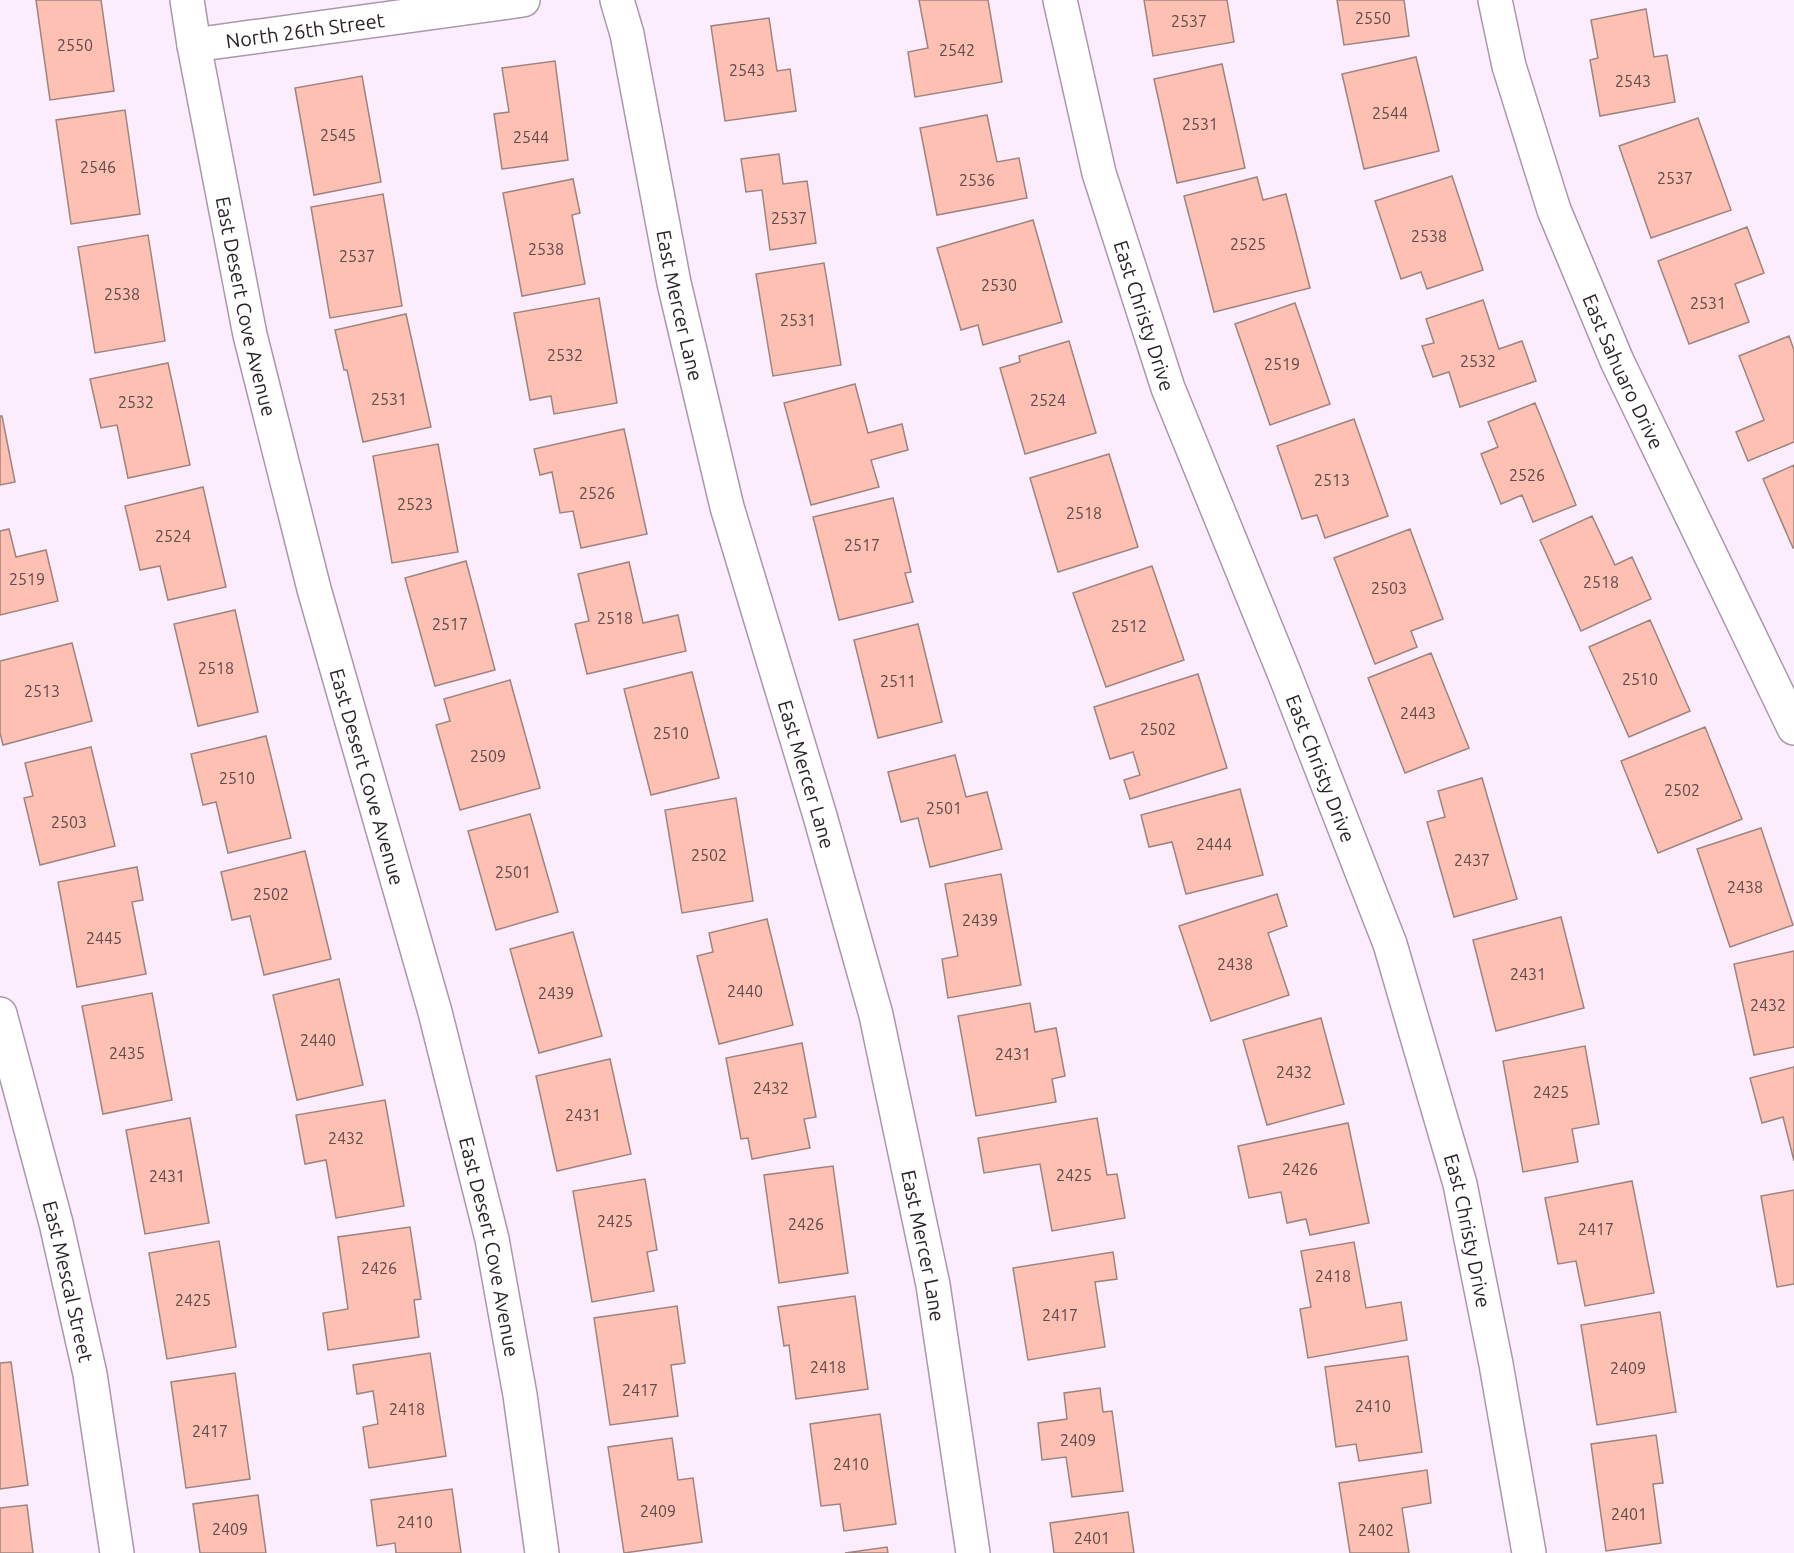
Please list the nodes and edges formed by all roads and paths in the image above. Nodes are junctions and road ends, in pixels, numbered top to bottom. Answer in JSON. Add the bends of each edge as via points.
{"nodes":[{"id":1,"x":187,"y":0,"type":"edge"},
{"id":2,"x":524,"y":0,"type":"edge"},
{"id":3,"x":617,"y":0,"type":"edge"},
{"id":4,"x":1060,"y":0,"type":"edge"},
{"id":5,"x":1495,"y":0,"type":"edge"},
{"id":6,"x":194,"y":45,"type":"junction"},
{"id":7,"x":1794,"y":728,"type":"edge"},
{"id":8,"x":0,"y":1014,"type":"edge"},
{"id":9,"x":117,"y":1553,"type":"edge"},
{"id":10,"x":542,"y":1553,"type":"edge"},
{"id":11,"x":972,"y":1553,"type":"edge"},
{"id":12,"x":1529,"y":1553,"type":"edge"}],
"edges":[{"from":1,"to":6,"type":"street","name":"East Desert Cove Avenue"},
{"from":2,"to":6,"type":"street","name":"North 26th Street"},
{"from":3,"to":11,"type":"street","name":"East Mercer Lane","via":[[627,34],[674,283],[727,507],[876,1015],[933,1285]]},
{"from":4,"to":12,"type":"street","name":"East Christy Drive","via":[[1099,173],[1168,388],[1285,675],[1393,956],[1460,1184]]},
{"from":5,"to":7,"type":"street","name":"East Sahuaro Drive","via":[[1509,66],[1554,210],[1617,361]]},
{"from":6,"to":10,"type":"street","name":"East Desert Cove Avenue","via":[[250,335],[311,577],[435,1012],[492,1239],[520,1395]]},
{"from":8,"to":9,"type":"street","name":"East Mescal Street","via":[[56,1223],[90,1374]]}]}
